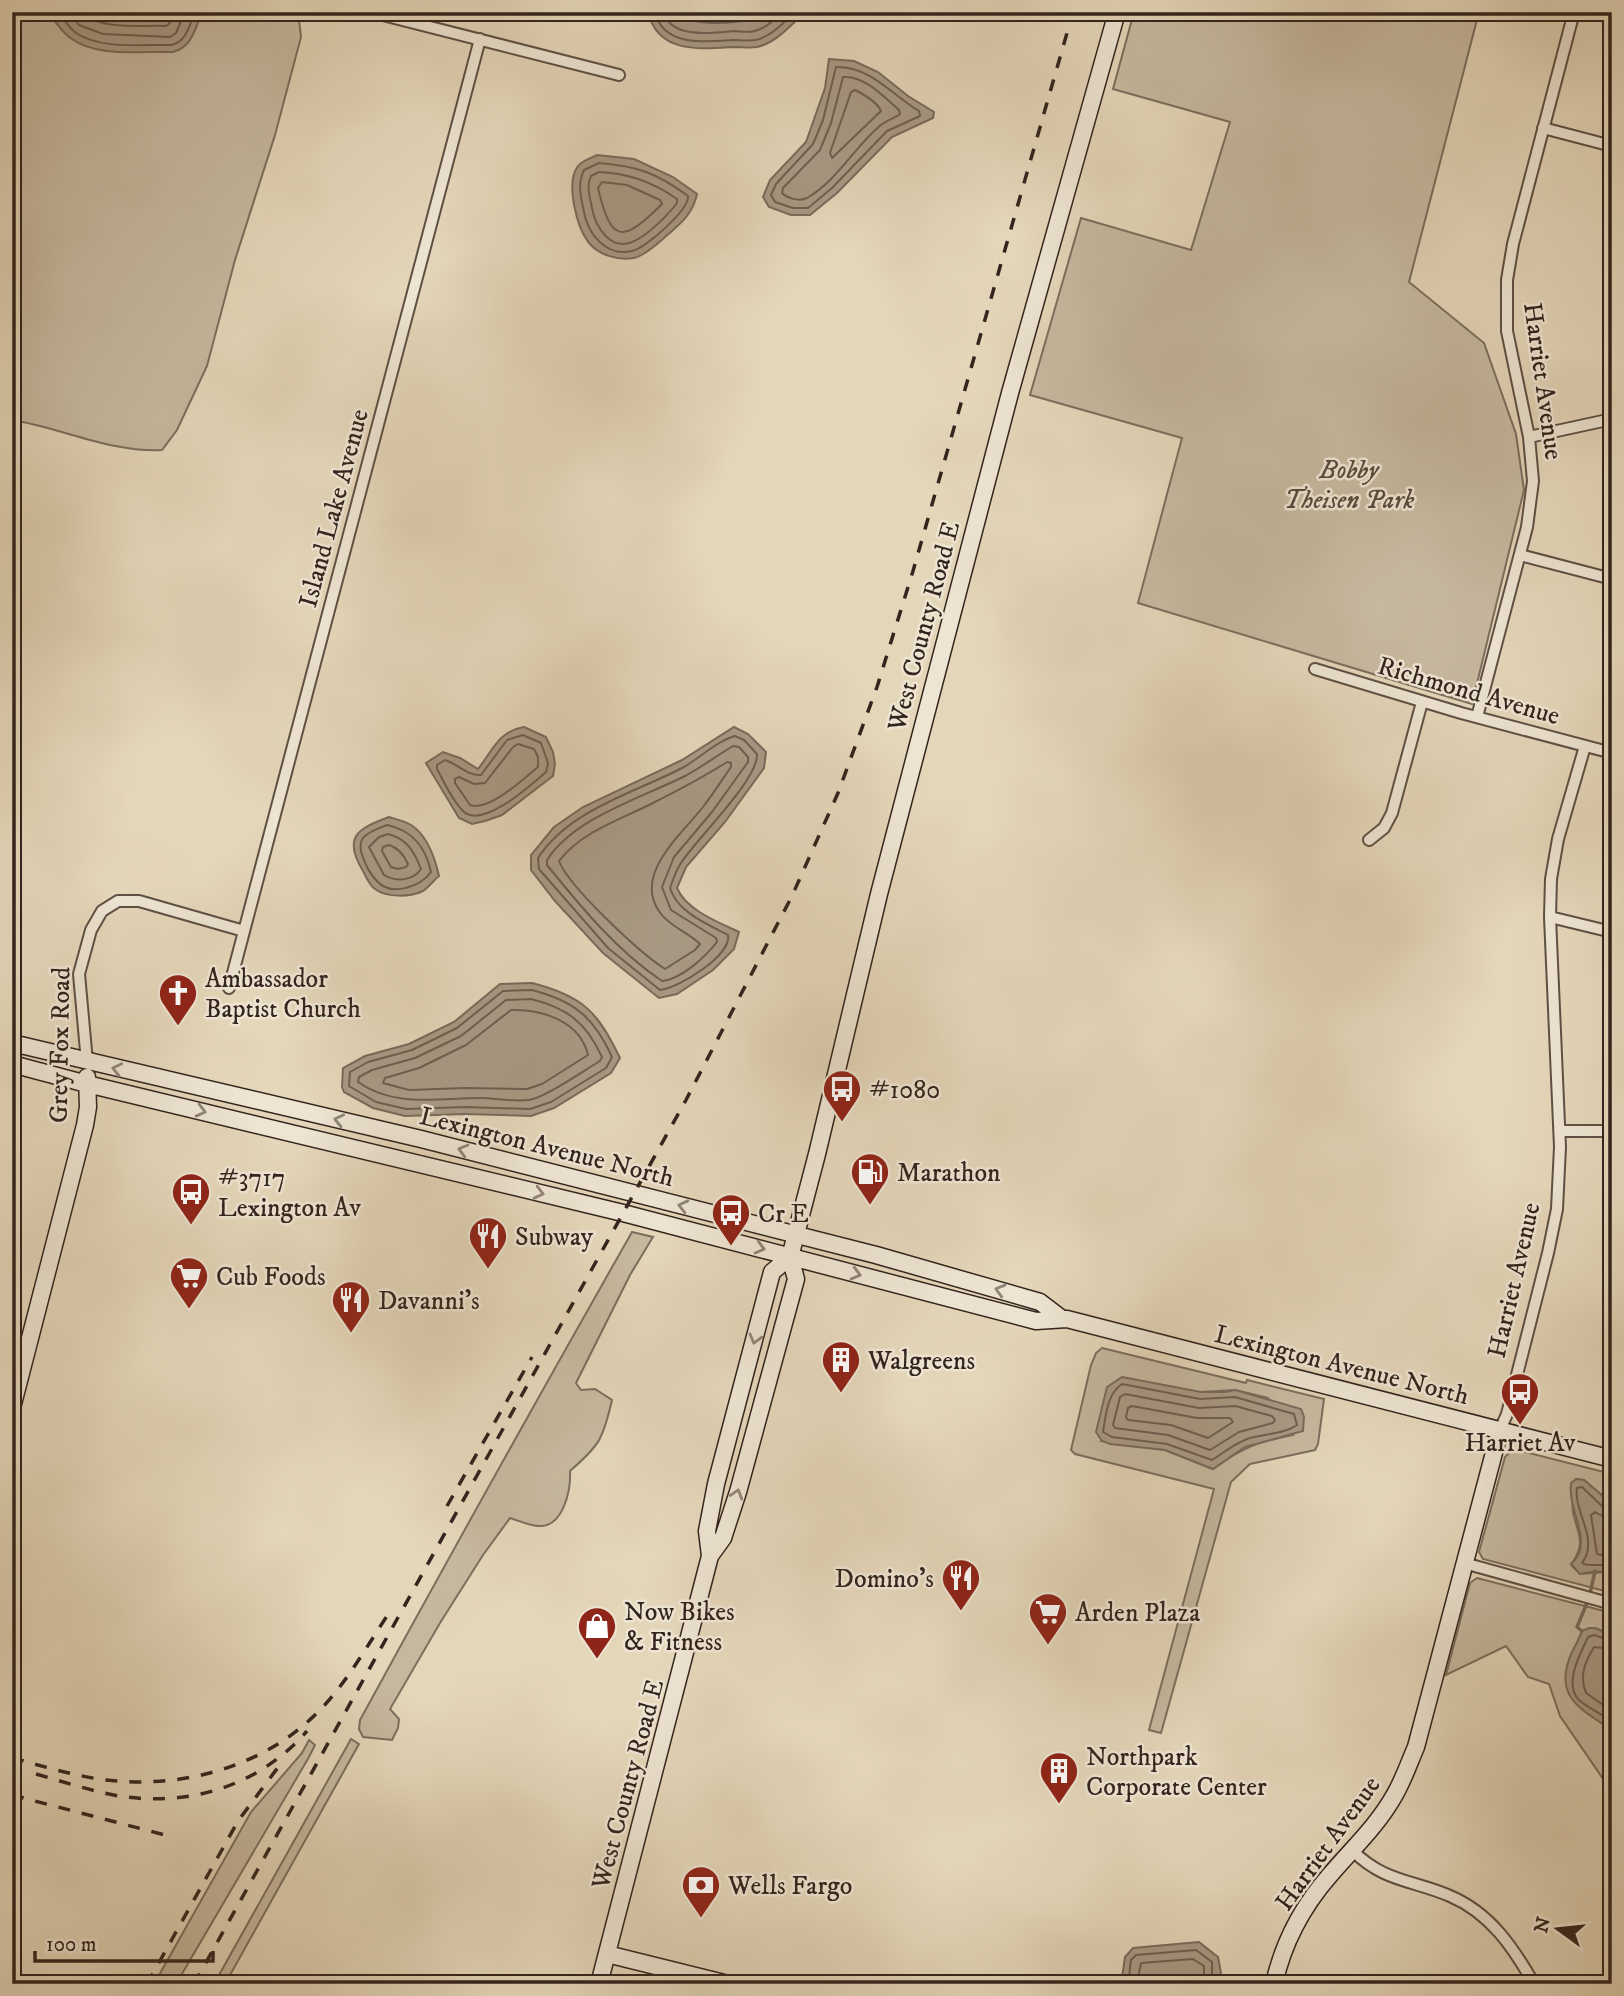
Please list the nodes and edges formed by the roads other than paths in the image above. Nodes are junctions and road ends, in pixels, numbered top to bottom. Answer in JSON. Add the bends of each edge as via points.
{"nodes":[{"id":1,"x":370,"y":12,"type":"edge"},
{"id":2,"x":1117,"y":12,"type":"edge"},
{"id":3,"x":1574,"y":12,"type":"edge"},
{"id":4,"x":480,"y":39,"type":"junction"},
{"id":5,"x":619,"y":75,"type":"dead end"},
{"id":6,"x":1543,"y":128,"type":"junction"},
{"id":7,"x":1612,"y":146,"type":"edge"},
{"id":8,"x":1612,"y":419,"type":"edge"},
{"id":9,"x":1529,"y":437,"type":"junction"},
{"id":10,"x":1520,"y":555,"type":"junction"},
{"id":11,"x":1612,"y":579,"type":"edge"},
{"id":12,"x":1315,"y":669,"type":"dead end"},
{"id":13,"x":1422,"y":702,"type":"junction"},
{"id":14,"x":1477,"y":718,"type":"junction"},
{"id":15,"x":1585,"y":746,"type":"junction"},
{"id":16,"x":1612,"y":753,"type":"edge"},
{"id":17,"x":1369,"y":840,"type":"dead end"},
{"id":18,"x":1550,"y":917,"type":"junction"},
{"id":19,"x":244,"y":931,"type":"junction"},
{"id":20,"x":1612,"y":932,"type":"edge"},
{"id":21,"x":229,"y":988,"type":"dead end"},
{"id":22,"x":12,"y":1044,"type":"edge"},
{"id":23,"x":87,"y":1062,"type":"junction"},
{"id":24,"x":12,"y":1064,"type":"edge"},
{"id":25,"x":87,"y":1084,"type":"junction"},
{"id":26,"x":1560,"y":1131,"type":"junction"},
{"id":27,"x":1612,"y":1131,"type":"edge"},
{"id":28,"x":797,"y":1234,"type":"junction"},
{"id":29,"x":790,"y":1257,"type":"junction"},
{"id":30,"x":1061,"y":1318,"type":"junction"},
{"id":31,"x":12,"y":1408,"type":"edge"},
{"id":32,"x":1500,"y":1430,"type":"junction"},
{"id":33,"x":1612,"y":1458,"type":"edge"},
{"id":34,"x":710,"y":1556,"type":"junction"},
{"id":35,"x":1464,"y":1563,"type":"junction"},
{"id":36,"x":1612,"y":1604,"type":"edge"},
{"id":37,"x":1353,"y":1850,"type":"junction"},
{"id":38,"x":607,"y":1954,"type":"junction"},
{"id":39,"x":599,"y":1984,"type":"edge"},
{"id":40,"x":728,"y":1984,"type":"edge"},
{"id":41,"x":1274,"y":1984,"type":"edge"},
{"id":42,"x":1534,"y":1984,"type":"edge"}],
"edges":[{"from":1,"to":4,"type":"street"},
{"from":2,"to":28,"type":"street","name":"West County Road E","via":[[933,684]]},
{"from":3,"to":6,"type":"street","name":"Harriet Avenue"},
{"from":4,"to":5,"type":"street"},
{"from":4,"to":19,"type":"street","name":"Island Lake Avenue"},
{"from":6,"to":7,"type":"street"},
{"from":6,"to":9,"type":"street","name":"Harriet Avenue","via":[[1513,244],[1505,306]]},
{"from":8,"to":9,"type":"street"},
{"from":9,"to":10,"type":"street","name":"Harriet Avenue","via":[[1533,481]]},
{"from":10,"to":11,"type":"street"},
{"from":10,"to":14,"type":"street","name":"Harriet Avenue"},
{"from":12,"to":13,"type":"street","name":"Richmond Avenue"},
{"from":13,"to":14,"type":"street","name":"Richmond Avenue"},
{"from":13,"to":17,"type":"street","via":[[1392,814]]},
{"from":14,"to":15,"type":"street","name":"Richmond Avenue"},
{"from":15,"to":16,"type":"street","name":"Richmond Avenue"},
{"from":15,"to":18,"type":"street","name":"Harriet Avenue","via":[[1554,857]]},
{"from":18,"to":20,"type":"street"},
{"from":18,"to":26,"type":"street","name":"Harriet Avenue"},
{"from":19,"to":21,"type":"street","name":"Island Lake Avenue"},
{"from":19,"to":23,"type":"street","name":"Grey Fox Road","via":[[139,901],[118,901],[102,911],[91,930],[79,974]]},
{"from":22,"to":23,"type":"street","name":"Lexington Avenue North"},
{"from":23,"to":25,"type":"street","name":"Grey Fox Road"},
{"from":28,"to":23,"type":"street","name":"Lexington Avenue North","one_way":true,"via":[[421,1139]]},
{"from":24,"to":25,"type":"street","name":"Lexington Avenue North"},
{"from":25,"to":29,"type":"street","name":"Lexington Avenue North","one_way":true},
{"from":25,"to":31,"type":"street","name":"Grey Fox Road","via":[[85,1125]]},
{"from":26,"to":27,"type":"street"},
{"from":26,"to":32,"type":"street","name":"Harriet Avenue","via":[[1560,1179],[1551,1239]]},
{"from":28,"to":29,"type":"street","name":"West County Road E"},
{"from":30,"to":28,"type":"street","name":"Lexington Avenue North","one_way":true,"via":[[1040,1302]]},
{"from":29,"to":30,"type":"street","name":"Lexington Avenue North","one_way":true,"via":[[1036,1321]]},
{"from":34,"to":29,"type":"street","name":"West County Road E","one_way":true,"via":[[723,1538],[738,1492],[796,1279]]},
{"from":29,"to":34,"type":"street","name":"West County Road E","one_way":true,"via":[[772,1272],[714,1494],[707,1531]]},
{"from":30,"to":32,"type":"street","name":"Lexington Avenue North"},
{"from":32,"to":33,"type":"street","name":"Lexington Avenue North"},
{"from":32,"to":35,"type":"street","name":"Harriet Avenue"},
{"from":34,"to":38,"type":"street","name":"West County Road E"},
{"from":35,"to":36,"type":"street"},
{"from":35,"to":37,"type":"street","name":"Harriet Avenue","via":[[1416,1747],[1394,1796]]},
{"from":37,"to":41,"type":"street","name":"Harriet Avenue","via":[[1299,1917]]},
{"from":37,"to":42,"type":"street","via":[[1388,1876],[1449,1895],[1486,1918],[1514,1950]]},
{"from":38,"to":39,"type":"street","name":"West County Road E"},
{"from":38,"to":40,"type":"street"}]}
